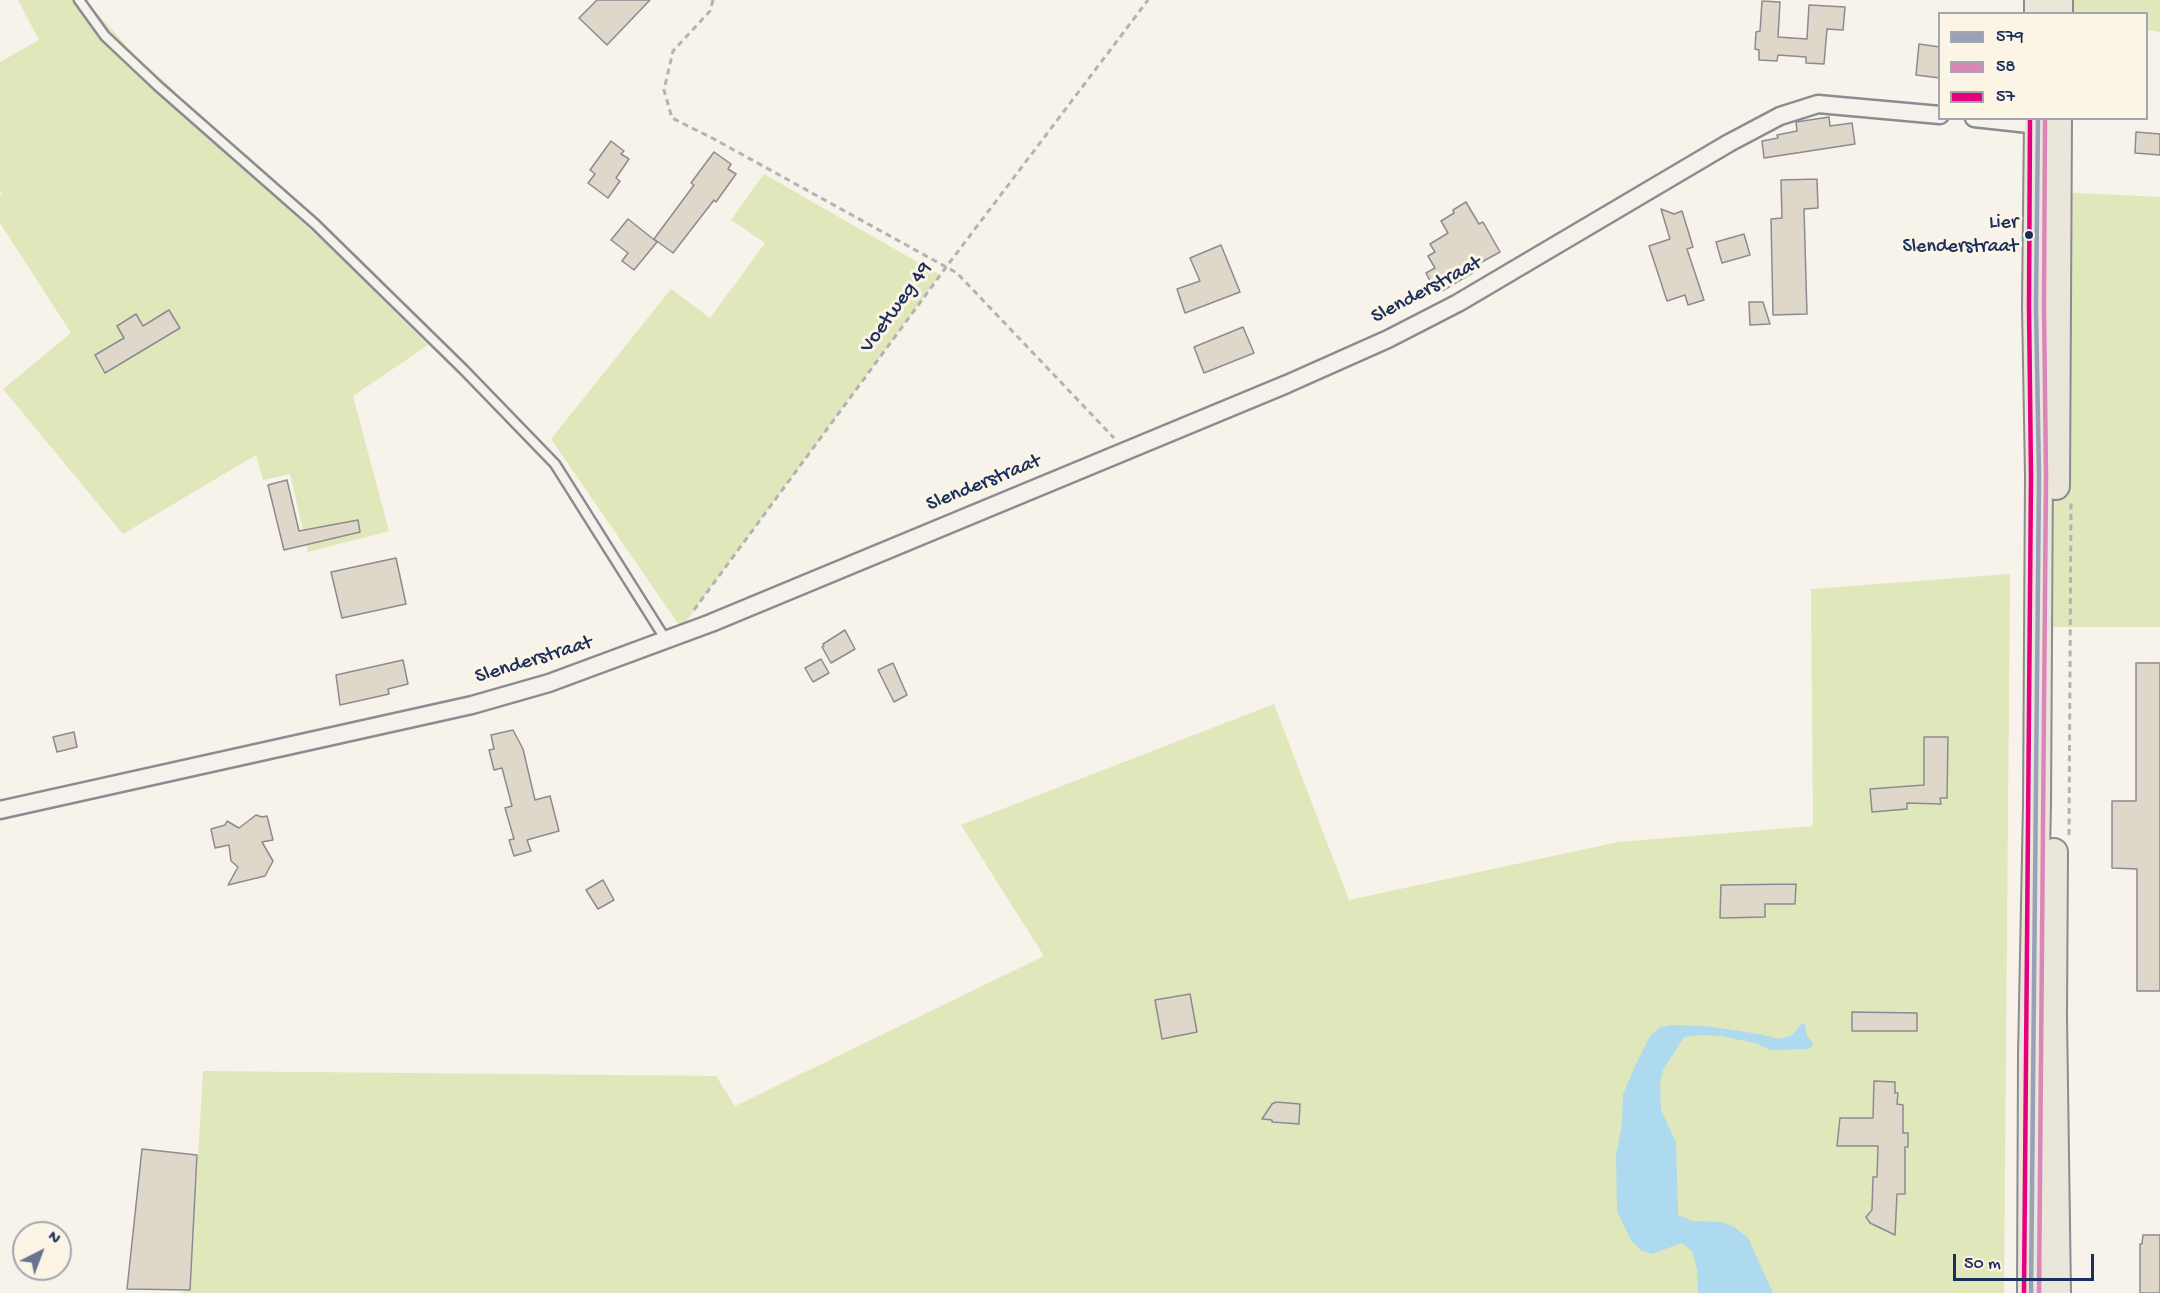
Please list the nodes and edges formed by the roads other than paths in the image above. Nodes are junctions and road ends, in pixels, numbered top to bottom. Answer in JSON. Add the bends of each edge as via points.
{"nodes":[{"id":1,"x":79,"y":0,"type":"edge"},
{"id":2,"x":1938,"y":115,"type":"edge"},
{"id":3,"x":2011,"y":120,"type":"edge"},
{"id":4,"x":2048,"y":122,"type":"edge"},
{"id":5,"x":670,"y":639,"type":"junction"},
{"id":6,"x":0,"y":810,"type":"edge"},
{"id":7,"x":2031,"y":1293,"type":"edge"},
{"id":8,"x":2057,"y":1293,"type":"edge"}],
"edges":[{"from":1,"to":5,"type":"lane","via":[[105,36],[315,224],[555,464]]},
{"from":2,"to":5,"type":"street","name":"Slenderstraat","via":[[1818,104],[1780,116],[1398,334],[1287,384]]},
{"from":3,"to":4,"type":"street"},
{"from":4,"to":7,"type":"main road","via":[[2036,306],[2039,476]]},
{"from":4,"to":8,"type":"main road"},
{"from":5,"to":6,"type":"street","name":"Slenderstraat","via":[[549,683],[472,705]]}]}
